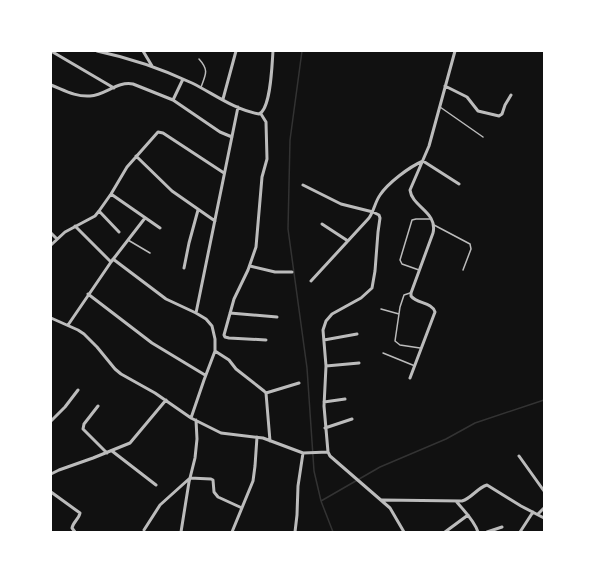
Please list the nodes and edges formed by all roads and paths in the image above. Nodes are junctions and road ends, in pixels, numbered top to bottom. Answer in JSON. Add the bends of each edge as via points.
{"nodes":[{"id":1,"x":51,"y":51,"type":"edge"},
{"id":2,"x":97,"y":51,"type":"edge"},
{"id":3,"x":143,"y":51,"type":"edge"},
{"id":4,"x":236,"y":51,"type":"edge"},
{"id":5,"x":273,"y":51,"type":"edge"},
{"id":6,"x":455,"y":51,"type":"edge"},
{"id":7,"x":199,"y":59,"type":"dead end"},
{"id":8,"x":152,"y":66,"type":"junction"},
{"id":9,"x":183,"y":79,"type":"junction"},
{"id":10,"x":51,"y":85,"type":"edge"},
{"id":11,"x":445,"y":86,"type":"junction"},
{"id":12,"x":114,"y":88,"type":"junction"},
{"id":13,"x":201,"y":88,"type":"junction"},
{"id":14,"x":511,"y":95,"type":"dead end"},
{"id":15,"x":223,"y":99,"type":"junction"},
{"id":16,"x":173,"y":100,"type":"junction"},
{"id":17,"x":238,"y":107,"type":"junction"},
{"id":18,"x":440,"y":107,"type":"junction"},
{"id":19,"x":261,"y":114,"type":"junction"},
{"id":20,"x":232,"y":137,"type":"junction"},
{"id":21,"x":483,"y":137,"type":"dead end"},
{"id":22,"x":136,"y":156,"type":"junction"},
{"id":23,"x":422,"y":161,"type":"junction"},
{"id":24,"x":224,"y":173,"type":"junction"},
{"id":25,"x":459,"y":184,"type":"dead end"},
{"id":26,"x":303,"y":185,"type":"dead end"},
{"id":27,"x":112,"y":194,"type":"junction"},
{"id":28,"x":198,"y":210,"type":"junction"},
{"id":29,"x":99,"y":212,"type":"junction"},
{"id":30,"x":373,"y":212,"type":"junction"},
{"id":31,"x":145,"y":218,"type":"junction"},
{"id":32,"x":432,"y":219,"type":"junction"},
{"id":33,"x":215,"y":221,"type":"junction"},
{"id":34,"x":322,"y":224,"type":"dead end"},
{"id":35,"x":434,"y":224,"type":"junction"},
{"id":36,"x":75,"y":226,"type":"junction"},
{"id":37,"x":160,"y":228,"type":"dead end"},
{"id":38,"x":119,"y":232,"type":"dead end"},
{"id":39,"x":51,"y":234,"type":"edge"},
{"id":40,"x":57,"y":239,"type":"junction"},
{"id":41,"x":128,"y":240,"type":"junction"},
{"id":42,"x":348,"y":241,"type":"junction"},
{"id":43,"x":51,"y":245,"type":"edge"},
{"id":44,"x":150,"y":253,"type":"dead end"},
{"id":45,"x":112,"y":260,"type":"junction"},
{"id":46,"x":250,"y":266,"type":"junction"},
{"id":47,"x":184,"y":268,"type":"dead end"},
{"id":48,"x":419,"y":270,"type":"junction"},
{"id":49,"x":463,"y":270,"type":"dead end"},
{"id":50,"x":292,"y":272,"type":"dead end"},
{"id":51,"x":311,"y":282,"type":"dead end"},
{"id":52,"x":411,"y":293,"type":"junction"},
{"id":53,"x":88,"y":294,"type":"junction"},
{"id":54,"x":381,"y":309,"type":"dead end"},
{"id":55,"x":230,"y":312,"type":"junction"},
{"id":56,"x":196,"y":313,"type":"junction"},
{"id":57,"x":399,"y":314,"type":"junction"},
{"id":58,"x":277,"y":317,"type":"dead end"},
{"id":59,"x":51,"y":318,"type":"edge"},
{"id":60,"x":68,"y":325,"type":"junction"},
{"id":61,"x":357,"y":334,"type":"dead end"},
{"id":62,"x":266,"y":340,"type":"dead end"},
{"id":63,"x":324,"y":340,"type":"junction"},
{"id":64,"x":422,"y":348,"type":"junction"},
{"id":65,"x":216,"y":351,"type":"junction"},
{"id":66,"x":383,"y":353,"type":"dead end"},
{"id":67,"x":359,"y":363,"type":"dead end"},
{"id":68,"x":326,"y":366,"type":"junction"},
{"id":69,"x":415,"y":366,"type":"junction"},
{"id":70,"x":206,"y":375,"type":"junction"},
{"id":71,"x":410,"y":378,"type":"dead end"},
{"id":72,"x":300,"y":383,"type":"dead end"},
{"id":73,"x":78,"y":390,"type":"dead end"},
{"id":74,"x":266,"y":393,"type":"junction"},
{"id":75,"x":345,"y":399,"type":"dead end"},
{"id":76,"x":166,"y":400,"type":"junction"},
{"id":77,"x":324,"y":402,"type":"junction"},
{"id":78,"x":98,"y":406,"type":"dead end"},
{"id":79,"x":191,"y":418,"type":"junction"},
{"id":80,"x":352,"y":419,"type":"dead end"},
{"id":81,"x":196,"y":420,"type":"junction"},
{"id":82,"x":51,"y":421,"type":"edge"},
{"id":83,"x":326,"y":428,"type":"junction"},
{"id":84,"x":257,"y":437,"type":"junction"},
{"id":85,"x":270,"y":441,"type":"junction"},
{"id":86,"x":112,"y":451,"type":"junction"},
{"id":87,"x":328,"y":452,"type":"junction"},
{"id":88,"x":107,"y":453,"type":"junction"},
{"id":89,"x":303,"y":453,"type":"junction"},
{"id":90,"x":519,"y":456,"type":"dead end"},
{"id":91,"x":51,"y":474,"type":"edge"},
{"id":92,"x":190,"y":478,"type":"junction"},
{"id":93,"x":156,"y":486,"type":"dead end"},
{"id":94,"x":544,"y":491,"type":"edge"},
{"id":95,"x":51,"y":492,"type":"edge"},
{"id":96,"x":382,"y":500,"type":"junction"},
{"id":97,"x":456,"y":501,"type":"junction"},
{"id":98,"x":242,"y":508,"type":"junction"},
{"id":99,"x":544,"y":508,"type":"edge"},
{"id":100,"x":533,"y":512,"type":"junction"},
{"id":101,"x":538,"y":514,"type":"junction"},
{"id":102,"x":468,"y":515,"type":"junction"},
{"id":103,"x":544,"y":518,"type":"edge"},
{"id":104,"x":502,"y":527,"type":"dead end"},
{"id":105,"x":144,"y":530,"type":"dead end"},
{"id":106,"x":75,"y":532,"type":"edge"},
{"id":107,"x":181,"y":532,"type":"edge"},
{"id":108,"x":232,"y":532,"type":"edge"},
{"id":109,"x":295,"y":532,"type":"edge"},
{"id":110,"x":404,"y":532,"type":"edge"},
{"id":111,"x":445,"y":532,"type":"edge"},
{"id":112,"x":478,"y":532,"type":"edge"},
{"id":113,"x":487,"y":532,"type":"edge"},
{"id":114,"x":520,"y":532,"type":"edge"}],
"edges":[{"from":1,"to":12,"type":"street"},
{"from":2,"to":8,"type":"street"},
{"from":3,"to":8,"type":"street"},
{"from":4,"to":15,"type":"street"},
{"from":5,"to":19,"type":"street","via":[[266,107]]},
{"from":6,"to":11,"type":"street"},
{"from":7,"to":13,"type":"lane","via":[[206,70]]},
{"from":8,"to":9,"type":"street"},
{"from":9,"to":13,"type":"street"},
{"from":9,"to":16,"type":"street"},
{"from":10,"to":12,"type":"street","via":[[72,94],[89,96],[99,95]]},
{"from":11,"to":14,"type":"street","via":[[467,97],[478,111],[494,115],[502,115]]},
{"from":11,"to":18,"type":"street"},
{"from":12,"to":16,"type":"street","via":[[126,83],[133,84]]},
{"from":13,"to":15,"type":"street"},
{"from":15,"to":17,"type":"street"},
{"from":16,"to":20,"type":"street","via":[[220,132]]},
{"from":17,"to":19,"type":"street"},
{"from":17,"to":20,"type":"street"},
{"from":18,"to":21,"type":"lane"},
{"from":18,"to":23,"type":"street"},
{"from":19,"to":46,"type":"street","via":[[266,122],[267,159],[262,177],[256,247]]},
{"from":20,"to":24,"type":"street"},
{"from":22,"to":24,"type":"street","via":[[157,133],[161,132]]},
{"from":22,"to":27,"type":"street","via":[[124,170]]},
{"from":22,"to":28,"type":"street","via":[[172,191]]},
{"from":23,"to":25,"type":"street"},
{"from":23,"to":30,"type":"street","via":[[401,175],[382,193]]},
{"from":23,"to":32,"type":"street","via":[[410,192]]},
{"from":24,"to":33,"type":"street"},
{"from":26,"to":30,"type":"street","via":[[341,204]]},
{"from":27,"to":29,"type":"street"},
{"from":27,"to":31,"type":"street"},
{"from":28,"to":33,"type":"street"},
{"from":28,"to":47,"type":"street"},
{"from":29,"to":36,"type":"street"},
{"from":29,"to":38,"type":"street"},
{"from":30,"to":42,"type":"street"},
{"from":30,"to":63,"type":"street","via":[[379,215],[380,219],[372,288],[361,298],[329,316],[323,330]]},
{"from":31,"to":37,"type":"street"},
{"from":31,"to":41,"type":"street"},
{"from":32,"to":35,"type":"street"},
{"from":32,"to":48,"type":"lane","via":[[412,220],[400,260],[402,264]]},
{"from":33,"to":56,"type":"street"},
{"from":34,"to":42,"type":"street"},
{"from":35,"to":48,"type":"street"},
{"from":35,"to":49,"type":"lane","via":[[470,244],[471,249]]},
{"from":36,"to":40,"type":"street"},
{"from":36,"to":45,"type":"street"},
{"from":39,"to":40,"type":"street"},
{"from":40,"to":43,"type":"street"},
{"from":41,"to":44,"type":"lane"},
{"from":41,"to":45,"type":"street"},
{"from":42,"to":51,"type":"street"},
{"from":45,"to":53,"type":"street"},
{"from":45,"to":56,"type":"street","via":[[166,299]]},
{"from":46,"to":50,"type":"street","via":[[275,272]]},
{"from":46,"to":55,"type":"street"},
{"from":48,"to":52,"type":"street"},
{"from":52,"to":57,"type":"lane","via":[[404,296]]},
{"from":52,"to":64,"type":"street","via":[[412,298],[432,307],[435,312]]},
{"from":53,"to":60,"type":"street"},
{"from":53,"to":70,"type":"street","via":[[152,343]]},
{"from":54,"to":57,"type":"lane"},
{"from":55,"to":58,"type":"street"},
{"from":55,"to":62,"type":"street","via":[[225,336]]},
{"from":56,"to":65,"type":"street","via":[[210,322]]},
{"from":57,"to":64,"type":"lane","via":[[396,343]]},
{"from":59,"to":60,"type":"street"},
{"from":60,"to":76,"type":"street","via":[[84,334],[121,374]]},
{"from":61,"to":63,"type":"street"},
{"from":63,"to":68,"type":"street"},
{"from":64,"to":69,"type":"street"},
{"from":65,"to":70,"type":"street"},
{"from":65,"to":74,"type":"street"},
{"from":66,"to":69,"type":"lane"},
{"from":67,"to":68,"type":"street"},
{"from":68,"to":77,"type":"street"},
{"from":69,"to":71,"type":"street"},
{"from":70,"to":79,"type":"street"},
{"from":72,"to":74,"type":"street"},
{"from":73,"to":82,"type":"street"},
{"from":74,"to":85,"type":"street"},
{"from":75,"to":77,"type":"street"},
{"from":76,"to":79,"type":"street"},
{"from":76,"to":86,"type":"street","via":[[130,443]]},
{"from":77,"to":83,"type":"street"},
{"from":78,"to":88,"type":"street","via":[[83,428]]},
{"from":79,"to":81,"type":"street"},
{"from":80,"to":83,"type":"street"},
{"from":81,"to":84,"type":"street","via":[[222,433]]},
{"from":81,"to":92,"type":"street","via":[[197,439]]},
{"from":83,"to":87,"type":"street"},
{"from":84,"to":85,"type":"street"},
{"from":84,"to":98,"type":"street","via":[[255,472]]},
{"from":85,"to":89,"type":"street"},
{"from":86,"to":88,"type":"street"},
{"from":86,"to":93,"type":"street"},
{"from":87,"to":89,"type":"street"},
{"from":87,"to":96,"type":"street","via":[[353,478]]},
{"from":88,"to":91,"type":"street"},
{"from":89,"to":109,"type":"street"},
{"from":90,"to":94,"type":"street"},
{"from":92,"to":98,"type":"street","via":[[211,478],[214,492],[218,497]]},
{"from":92,"to":105,"type":"street","via":[[160,505]]},
{"from":92,"to":107,"type":"street"},
{"from":95,"to":106,"type":"street","via":[[80,513],[72,528]]},
{"from":96,"to":97,"type":"street"},
{"from":96,"to":110,"type":"street","via":[[390,508]]},
{"from":97,"to":100,"type":"street","via":[[468,499],[487,485]]},
{"from":97,"to":102,"type":"street"},
{"from":98,"to":108,"type":"street"},
{"from":99,"to":101,"type":"street"},
{"from":100,"to":101,"type":"street"},
{"from":100,"to":114,"type":"street"},
{"from":101,"to":103,"type":"street"},
{"from":102,"to":111,"type":"street"},
{"from":102,"to":112,"type":"street"},
{"from":104,"to":113,"type":"street"}]}
